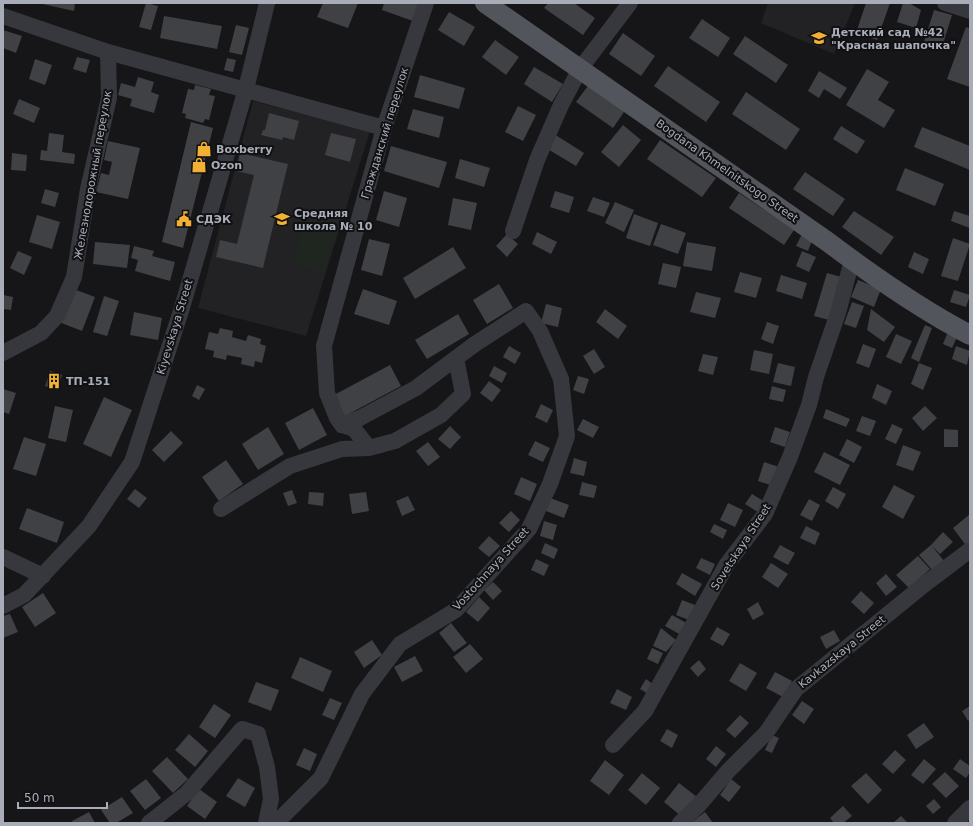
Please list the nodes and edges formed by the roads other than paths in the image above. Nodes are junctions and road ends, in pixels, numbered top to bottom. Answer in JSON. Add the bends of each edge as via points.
{"nodes":[{"id":1,"x":4,"y":3,"type":"edge"},
{"id":2,"x":267,"y":3,"type":"edge"},
{"id":3,"x":426,"y":3,"type":"edge"},
{"id":4,"x":485,"y":3,"type":"edge"},
{"id":5,"x":630,"y":3,"type":"edge"},
{"id":6,"x":946,"y":3,"type":"edge"},
{"id":7,"x":3,"y":6,"type":"edge"},
{"id":8,"x":970,"y":11,"type":"edge"},
{"id":9,"x":3,"y":16,"type":"edge"},
{"id":10,"x":108,"y":52,"type":"junction"},
{"id":11,"x":580,"y":69,"type":"junction"},
{"id":12,"x":246,"y":89,"type":"junction"},
{"id":13,"x":384,"y":128,"type":"junction"},
{"id":14,"x":513,"y":231,"type":"dead end"},
{"id":15,"x":852,"y":260,"type":"junction"},
{"id":16,"x":970,"y":335,"type":"edge"},
{"id":17,"x":3,"y":353,"type":"edge"},
{"id":18,"x":456,"y":358,"type":"junction"},
{"id":19,"x":342,"y":425,"type":"junction"},
{"id":20,"x":369,"y":448,"type":"junction"},
{"id":21,"x":221,"y":509,"type":"dead end"},
{"id":22,"x":970,"y":550,"type":"edge"},
{"id":23,"x":3,"y":557,"type":"edge"},
{"id":24,"x":43,"y":576,"type":"junction"},
{"id":25,"x":3,"y":606,"type":"edge"},
{"id":26,"x":613,"y":745,"type":"dead end"},
{"id":27,"x":970,"y":808,"type":"edge"},
{"id":28,"x":149,"y":823,"type":"edge"},
{"id":29,"x":266,"y":823,"type":"edge"},
{"id":30,"x":276,"y":823,"type":"edge"},
{"id":31,"x":680,"y":823,"type":"edge"},
{"id":32,"x":955,"y":823,"type":"edge"}],
"edges":[{"from":1,"to":7,"type":"street"},
{"from":2,"to":12,"type":"street","name":"Kiyevskaya Street"},
{"from":3,"to":13,"type":"street","name":"Гражданский переулок"},
{"from":4,"to":11,"type":"main road","name":"Bogdana Khmelnitskogo Street"},
{"from":5,"to":11,"type":"street"},
{"from":6,"to":8,"type":"street"},
{"from":9,"to":10,"type":"street"},
{"from":10,"to":12,"type":"street"},
{"from":10,"to":17,"type":"street","name":"Железнодорожный переулок","via":[[109,98],[88,189],[74,277],[57,316],[41,333]]},
{"from":11,"to":14,"type":"street","via":[[561,105],[538,160]]},
{"from":11,"to":15,"type":"main road","name":"Bogdana Khmelnitskogo Street"},
{"from":12,"to":13,"type":"street"},
{"from":12,"to":24,"type":"street","name":"Kiyevskaya Street","via":[[181,311],[132,462],[89,526]]},
{"from":13,"to":19,"type":"street","name":"Гражданский переулок","via":[[324,346],[327,393]]},
{"from":15,"to":16,"type":"main road","name":"Bogdana Khmelnitskogo Street","via":[[923,310]]},
{"from":15,"to":26,"type":"street","name":"Sovetskaya Street","via":[[809,405],[765,514],[727,564],[645,711]]},
{"from":18,"to":19,"type":"street","via":[[416,388]]},
{"from":18,"to":20,"type":"street","via":[[463,394],[441,416],[395,441]]},
{"from":18,"to":30,"type":"street","name":"Vostochnaya Street","via":[[526,311],[540,331],[561,379],[567,436],[550,484],[529,529],[456,610],[400,644],[362,694],[321,778]]},
{"from":19,"to":20,"type":"street","via":[[354,429]]},
{"from":20,"to":21,"type":"street","via":[[342,449],[290,466]]},
{"from":22,"to":31,"type":"street","name":"Kavkazskaya Street","via":[[796,689],[766,733]]},
{"from":23,"to":24,"type":"street"},
{"from":24,"to":25,"type":"street","name":"Kiyevskaya Street","via":[[24,595]]},
{"from":27,"to":32,"type":"street"},
{"from":28,"to":29,"type":"street","via":[[187,793],[242,730],[258,734],[267,767],[271,800]]}]}
